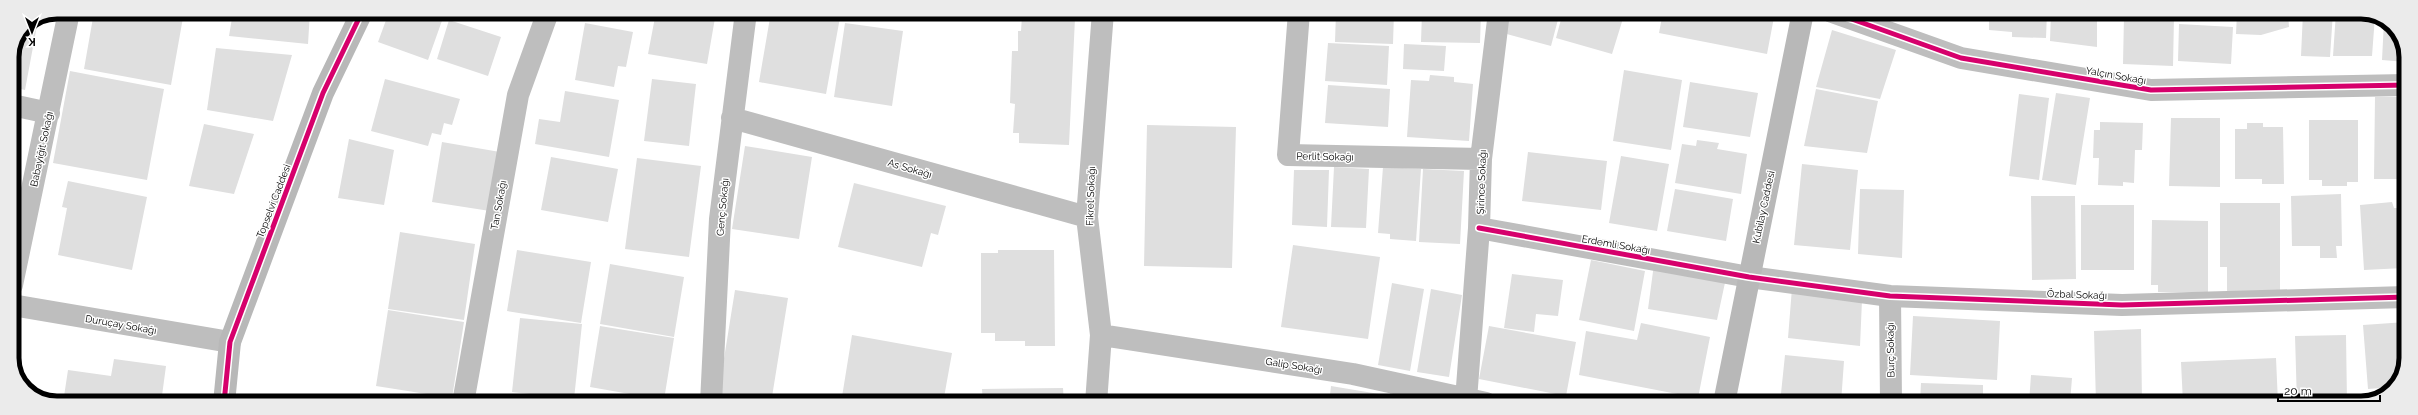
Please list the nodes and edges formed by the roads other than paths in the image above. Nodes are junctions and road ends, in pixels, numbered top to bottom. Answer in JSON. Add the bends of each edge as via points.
{"nodes":[{"id":1,"x":68,"y":19,"type":"edge"},
{"id":2,"x":359,"y":19,"type":"edge"},
{"id":3,"x":545,"y":19,"type":"edge"},
{"id":4,"x":745,"y":19,"type":"edge"},
{"id":5,"x":1102,"y":19,"type":"edge"},
{"id":6,"x":1298,"y":19,"type":"edge"},
{"id":7,"x":1498,"y":19,"type":"edge"},
{"id":8,"x":1802,"y":19,"type":"edge"},
{"id":9,"x":1852,"y":19,"type":"edge"},
{"id":10,"x":2399,"y":85,"type":"edge"},
{"id":11,"x":19,"y":107,"type":"edge"},
{"id":12,"x":49,"y":113,"type":"junction"},
{"id":13,"x":732,"y":118,"type":"junction"},
{"id":14,"x":1481,"y":159,"type":"junction"},
{"id":15,"x":1088,"y":217,"type":"junction"},
{"id":16,"x":1479,"y":228,"type":"junction"},
{"id":17,"x":19,"y":252,"type":"edge"},
{"id":18,"x":1749,"y":277,"type":"junction"},
{"id":19,"x":1890,"y":296,"type":"junction"},
{"id":20,"x":2399,"y":297,"type":"edge"},
{"id":21,"x":19,"y":306,"type":"edge"},
{"id":22,"x":1101,"y":334,"type":"junction"},
{"id":23,"x":230,"y":342,"type":"junction"},
{"id":24,"x":225,"y":396,"type":"edge"},
{"id":25,"x":464,"y":396,"type":"edge"},
{"id":26,"x":710,"y":396,"type":"edge"},
{"id":27,"x":1097,"y":396,"type":"edge"},
{"id":28,"x":1453,"y":396,"type":"edge"},
{"id":29,"x":1476,"y":396,"type":"edge"},
{"id":30,"x":1725,"y":396,"type":"edge"},
{"id":31,"x":1891,"y":396,"type":"edge"}],
"edges":[{"from":1,"to":12,"type":"street","name":"Babayiğit Sokağı"},
{"from":2,"to":23,"type":"street","name":"Topselvi Caddesi","via":[[323,93]]},
{"from":3,"to":25,"type":"street","name":"Tan Sokağı","via":[[518,95]]},
{"from":4,"to":13,"type":"street","name":"Genç Sokağı"},
{"from":5,"to":15,"type":"street","name":"Fikret Sokağı"},
{"from":6,"to":14,"type":"street","name":"Perlit Sokağı","via":[[1288,155]]},
{"from":7,"to":14,"type":"street","name":"Şirince Sokağı"},
{"from":8,"to":18,"type":"street","name":"Kubilay Caddesi"},
{"from":9,"to":10,"type":"street","name":"Yalçın Sokağı","via":[[1961,58],[2151,90]]},
{"from":11,"to":12,"type":"street"},
{"from":12,"to":17,"type":"street","name":"Babayiğit Sokağı"},
{"from":13,"to":15,"type":"street","name":"As Sokağı"},
{"from":13,"to":26,"type":"street","name":"Genç Sokağı","via":[[720,219]]},
{"from":14,"to":16,"type":"street","name":"Şirince Sokağı"},
{"from":15,"to":22,"type":"street","name":"Fikret Sokağı"},
{"from":16,"to":18,"type":"street","name":"Erdemli Sokağı"},
{"from":16,"to":29,"type":"street","name":"Şirince Sokağı"},
{"from":18,"to":19,"type":"street","name":"Özbal Sokağı"},
{"from":18,"to":30,"type":"street","name":"Kubilay Caddesi"},
{"from":19,"to":20,"type":"street","name":"Özbal Sokağı","via":[[2122,305]]},
{"from":19,"to":31,"type":"street","name":"Burç Sokağı"},
{"from":21,"to":23,"type":"street","name":"Duruçay Sokağı"},
{"from":22,"to":27,"type":"street","name":"Fikret Sokağı"},
{"from":22,"to":28,"type":"street","name":"Galip Sokağı","via":[[1353,374]]},
{"from":23,"to":24,"type":"street","name":"Topselvi Caddesi"}]}
